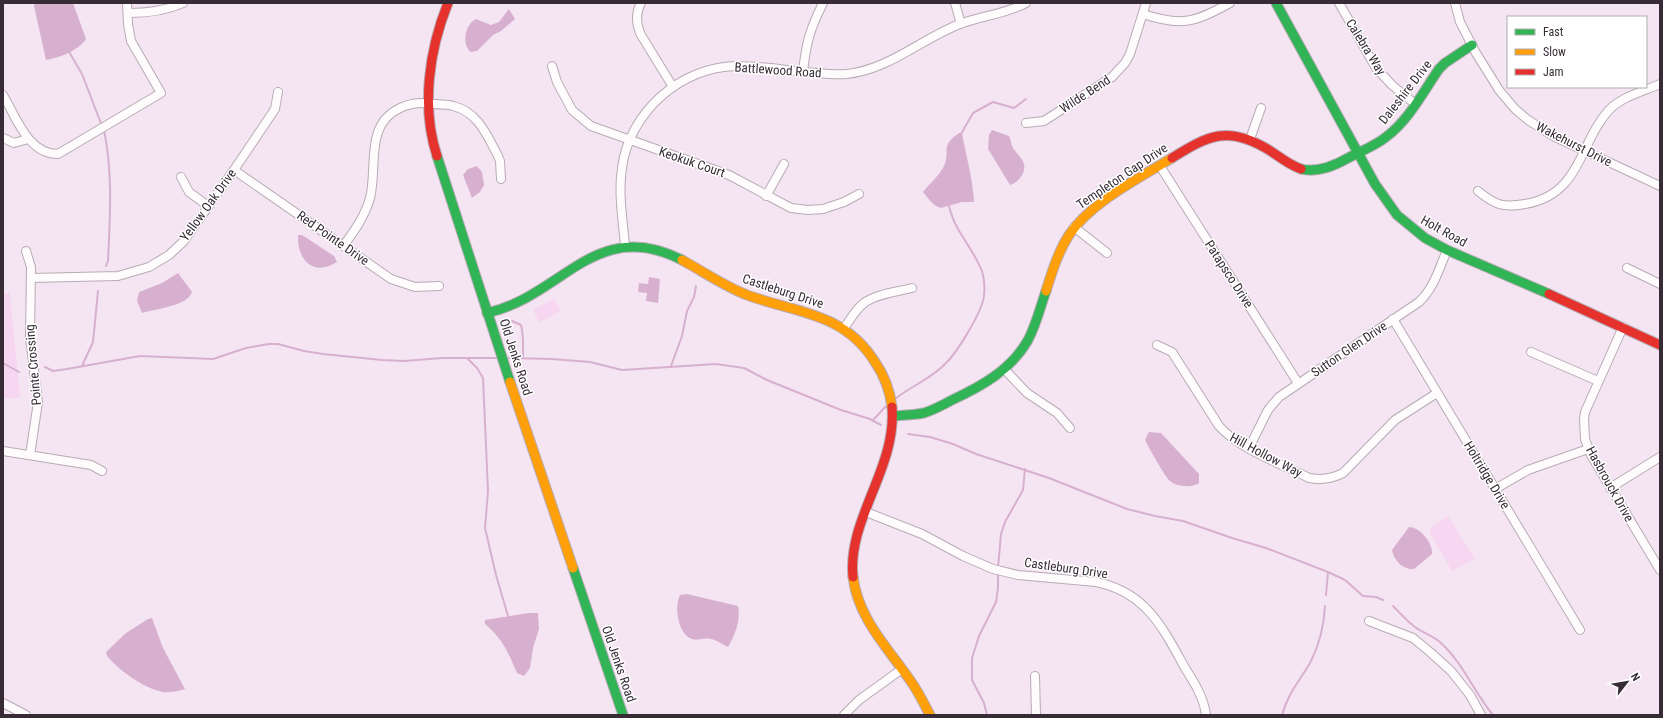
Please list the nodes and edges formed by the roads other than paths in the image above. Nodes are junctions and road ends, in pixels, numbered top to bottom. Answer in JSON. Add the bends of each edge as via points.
{"nodes":[{"id":1,"x":127,"y":3,"type":"edge"},
{"id":2,"x":183,"y":3,"type":"edge"},
{"id":3,"x":448,"y":3,"type":"edge"},
{"id":4,"x":640,"y":3,"type":"edge"},
{"id":5,"x":823,"y":3,"type":"edge"},
{"id":6,"x":955,"y":3,"type":"edge"},
{"id":7,"x":1026,"y":3,"type":"edge"},
{"id":8,"x":1146,"y":3,"type":"edge"},
{"id":9,"x":1230,"y":3,"type":"edge"},
{"id":10,"x":1276,"y":3,"type":"edge"},
{"id":11,"x":1339,"y":3,"type":"edge"},
{"id":12,"x":1454,"y":3,"type":"edge"},
{"id":13,"x":128,"y":13,"type":"junction"},
{"id":14,"x":1143,"y":14,"type":"junction"},
{"id":15,"x":961,"y":24,"type":"junction"},
{"id":16,"x":1472,"y":45,"type":"junction"},
{"id":17,"x":552,"y":66,"type":"dead end"},
{"id":18,"x":803,"y":72,"type":"junction"},
{"id":19,"x":1660,"y":84,"type":"edge"},
{"id":20,"x":673,"y":87,"type":"junction"},
{"id":21,"x":278,"y":92,"type":"dead end"},
{"id":22,"x":3,"y":95,"type":"edge"},
{"id":23,"x":428,"y":103,"type":"junction"},
{"id":24,"x":1415,"y":104,"type":"junction"},
{"id":25,"x":1261,"y":108,"type":"dead end"},
{"id":26,"x":1026,"y":123,"type":"dead end"},
{"id":27,"x":3,"y":138,"type":"edge"},
{"id":28,"x":28,"y":139,"type":"junction"},
{"id":29,"x":1250,"y":139,"type":"junction"},
{"id":30,"x":629,"y":140,"type":"junction"},
{"id":31,"x":1585,"y":151,"type":"junction"},
{"id":32,"x":1358,"y":154,"type":"junction"},
{"id":33,"x":784,"y":164,"type":"dead end"},
{"id":34,"x":1160,"y":166,"type":"junction"},
{"id":35,"x":234,"y":170,"type":"junction"},
{"id":36,"x":181,"y":177,"type":"dead end"},
{"id":37,"x":501,"y":179,"type":"dead end"},
{"id":38,"x":1660,"y":186,"type":"edge"},
{"id":39,"x":1478,"y":191,"type":"dead end"},
{"id":40,"x":859,"y":194,"type":"dead end"},
{"id":41,"x":766,"y":196,"type":"junction"},
{"id":42,"x":208,"y":206,"type":"junction"},
{"id":43,"x":1074,"y":227,"type":"junction"},
{"id":44,"x":344,"y":245,"type":"junction"},
{"id":45,"x":625,"y":246,"type":"junction"},
{"id":46,"x":1447,"y":250,"type":"junction"},
{"id":47,"x":26,"y":251,"type":"dead end"},
{"id":48,"x":1106,"y":253,"type":"dead end"},
{"id":49,"x":1627,"y":268,"type":"dead end"},
{"id":50,"x":31,"y":278,"type":"junction"},
{"id":51,"x":1660,"y":284,"type":"edge"},
{"id":52,"x":439,"y":286,"type":"dead end"},
{"id":53,"x":912,"y":288,"type":"dead end"},
{"id":54,"x":487,"y":313,"type":"junction"},
{"id":55,"x":1393,"y":319,"type":"junction"},
{"id":56,"x":1623,"y":327,"type":"junction"},
{"id":57,"x":844,"y":328,"type":"junction"},
{"id":58,"x":1157,"y":345,"type":"dead end"},
{"id":59,"x":1660,"y":345,"type":"edge"},
{"id":60,"x":1531,"y":352,"type":"dead end"},
{"id":61,"x":1005,"y":370,"type":"junction"},
{"id":62,"x":1598,"y":381,"type":"junction"},
{"id":63,"x":1298,"y":383,"type":"junction"},
{"id":64,"x":1437,"y":393,"type":"junction"},
{"id":65,"x":893,"y":416,"type":"junction"},
{"id":66,"x":1070,"y":428,"type":"dead end"},
{"id":67,"x":1249,"y":448,"type":"junction"},
{"id":68,"x":1588,"y":449,"type":"junction"},
{"id":69,"x":3,"y":451,"type":"edge"},
{"id":70,"x":30,"y":455,"type":"junction"},
{"id":71,"x":1660,"y":458,"type":"edge"},
{"id":72,"x":102,"y":471,"type":"dead end"},
{"id":73,"x":1610,"y":488,"type":"junction"},
{"id":74,"x":1495,"y":489,"type":"junction"},
{"id":75,"x":866,"y":512,"type":"junction"},
{"id":76,"x":1660,"y":570,"type":"edge"},
{"id":77,"x":1369,"y":621,"type":"dead end"},
{"id":78,"x":1580,"y":630,"type":"dead end"},
{"id":79,"x":902,"y":669,"type":"junction"},
{"id":80,"x":1035,"y":676,"type":"dead end"},
{"id":81,"x":3,"y":703,"type":"edge"},
{"id":82,"x":26,"y":715,"type":"edge"},
{"id":83,"x":623,"y":715,"type":"edge"},
{"id":84,"x":844,"y":715,"type":"edge"},
{"id":85,"x":930,"y":715,"type":"edge"},
{"id":86,"x":1036,"y":715,"type":"edge"},
{"id":87,"x":1206,"y":715,"type":"edge"},
{"id":88,"x":1481,"y":715,"type":"edge"}],
"edges":[{"from":1,"to":13,"type":"street"},
{"from":2,"to":13,"type":"street","via":[[152,13]]},
{"from":3,"to":23,"type":"street","name":"Old Jenks Road","via":[[439,23],[432,51]]},
{"from":4,"to":20,"type":"street","via":[[637,11],[638,28]]},
{"from":5,"to":18,"type":"street","via":[[808,35]]},
{"from":6,"to":15,"type":"street"},
{"from":7,"to":15,"type":"street","name":"Battlewood Road"},
{"from":8,"to":14,"type":"street","name":"Wilde Bend"},
{"from":9,"to":14,"type":"street","via":[[1202,17],[1184,22],[1166,21]]},
{"from":10,"to":32,"type":"street","name":"Holt Road"},
{"from":11,"to":24,"type":"street","name":"Calebra Way","via":[[1376,68]]},
{"from":12,"to":16,"type":"street","name":"Wakehurst Drive"},
{"from":13,"to":28,"type":"street","via":[[131,41],[161,93],[58,154],[42,150]]},
{"from":14,"to":26,"type":"street","name":"Wilde Bend","via":[[1130,54],[1112,77],[1044,121]]},
{"from":15,"to":18,"type":"street","name":"Battlewood Road","via":[[893,60],[866,70],[842,74]]},
{"from":16,"to":24,"type":"street","name":"Daleshire Drive","via":[[1444,63]]},
{"from":16,"to":31,"type":"street","name":"Wakehurst Drive","via":[[1499,90],[1515,109],[1540,129]]},
{"from":17,"to":30,"type":"street","name":"Keokuk Court","via":[[560,90],[577,116],[591,126]]},
{"from":18,"to":20,"type":"street","name":"Battlewood Road","via":[[749,67],[722,68],[693,76]]},
{"from":19,"to":31,"type":"street","via":[[1610,109],[1601,120]]},
{"from":20,"to":30,"type":"street","name":"Battlewood Road","via":[[645,113]]},
{"from":21,"to":35,"type":"street","name":"Yellow Oak Drive","via":[[275,109]]},
{"from":22,"to":28,"type":"street"},
{"from":23,"to":37,"type":"street","via":[[455,106],[475,117],[498,156]]},
{"from":23,"to":44,"type":"street","via":[[406,105],[394,111],[383,122],[376,136],[372,189],[367,207]]},
{"from":23,"to":54,"type":"street","name":"Old Jenks Road","via":[[434,148]]},
{"from":24,"to":32,"type":"street","name":"Daleshire Drive","via":[[1385,138]]},
{"from":25,"to":29,"type":"street"},
{"from":27,"to":28,"type":"street","via":[[14,143]]},
{"from":29,"to":32,"type":"street","name":"Templeton Gap Drive","via":[[1295,167],[1308,170],[1331,166]]},
{"from":29,"to":34,"type":"street","name":"Templeton Gap Drive","via":[[1231,135],[1214,136],[1196,142]]},
{"from":30,"to":41,"type":"street","name":"Keokuk Court","via":[[725,173]]},
{"from":30,"to":45,"type":"street","name":"Battlewood Road","via":[[621,185]]},
{"from":31,"to":38,"type":"street","name":"Wakehurst Drive"},
{"from":31,"to":39,"type":"street","via":[[1573,173],[1561,187],[1537,201],[1519,205],[1494,204]]},
{"from":32,"to":46,"type":"street","name":"Holt Road","via":[[1397,215],[1424,238]]},
{"from":33,"to":41,"type":"street"},
{"from":34,"to":43,"type":"street","name":"Templeton Gap Drive","via":[[1095,206]]},
{"from":34,"to":63,"type":"street","name":"Patapsco Drive"},
{"from":35,"to":42,"type":"street","name":"Yellow Oak Drive"},
{"from":35,"to":44,"type":"street","name":"Red Pointe Drive"},
{"from":36,"to":42,"type":"street","via":[[189,192]]},
{"from":40,"to":41,"type":"street","name":"Keokuk Court","via":[[830,208],[808,210],[791,208]]},
{"from":42,"to":50,"type":"street","name":"Yellow Oak Drive","via":[[184,241],[169,255],[149,267],[118,276]]},
{"from":43,"to":48,"type":"street"},
{"from":43,"to":61,"type":"street","name":"Templeton Gap Drive","via":[[1059,252],[1028,340]]},
{"from":44,"to":52,"type":"street","name":"Red Pointe Drive","via":[[400,283],[415,287]]},
{"from":45,"to":54,"type":"street","name":"Castleburg Drive","via":[[595,254],[527,298],[512,306]]},
{"from":45,"to":57,"type":"street","name":"Castleburg Drive","via":[[647,247],[668,253],[747,295],[812,314]]},
{"from":46,"to":55,"type":"street","name":"Sutton Glen Drive","via":[[1429,291],[1419,302]]},
{"from":46,"to":56,"type":"street","name":"Holt Road"},
{"from":47,"to":50,"type":"street","name":"Pointe Crossing"},
{"from":49,"to":51,"type":"street"},
{"from":50,"to":70,"type":"street","name":"Pointe Crossing","via":[[30,338],[38,402]]},
{"from":53,"to":57,"type":"street","via":[[864,303]]},
{"from":54,"to":83,"type":"street","name":"Old Jenks Road"},
{"from":55,"to":63,"type":"street","name":"Sutton Glen Drive"},
{"from":55,"to":64,"type":"street","name":"Holtridge Drive"},
{"from":56,"to":59,"type":"street","name":"Holt Road"},
{"from":56,"to":62,"type":"street","name":"Hasbrouck Drive"},
{"from":57,"to":65,"type":"street","name":"Castleburg Drive","via":[[864,345],[877,364],[887,385]]},
{"from":58,"to":67,"type":"street","name":"Hill Hollow Way","via":[[1172,352],[1226,434]]},
{"from":60,"to":62,"type":"street"},
{"from":61,"to":65,"type":"street","name":"Templeton Gap Drive","via":[[986,383],[932,410]]},
{"from":61,"to":66,"type":"street","via":[[1027,393],[1057,413]]},
{"from":62,"to":68,"type":"street","name":"Hasbrouck Drive","via":[[1584,419]]},
{"from":63,"to":67,"type":"street","name":"Sutton Glen Drive","via":[[1274,403]]},
{"from":64,"to":67,"type":"street","name":"Hill Hollow Way","via":[[1395,420],[1348,468],[1334,477],[1309,478]]},
{"from":64,"to":74,"type":"street","name":"Holtridge Drive"},
{"from":65,"to":75,"type":"street","name":"Castleburg Drive","via":[[887,454]]},
{"from":68,"to":73,"type":"street","name":"Hasbrouck Drive"},
{"from":68,"to":74,"type":"street","via":[[1528,470]]},
{"from":69,"to":70,"type":"street"},
{"from":70,"to":72,"type":"street","via":[[91,465]]},
{"from":71,"to":73,"type":"street"},
{"from":73,"to":76,"type":"street","name":"Hasbrouck Drive"},
{"from":74,"to":78,"type":"street","name":"Holtridge Drive"},
{"from":75,"to":79,"type":"street","name":"Castleburg Drive","via":[[853,551],[852,569],[857,598],[868,621]]},
{"from":75,"to":87,"type":"street","name":"Castleburg Drive","via":[[922,534],[962,556],[993,569],[1096,582],[1131,596],[1150,612],[1164,630],[1197,689]]},
{"from":77,"to":88,"type":"street","via":[[1413,638],[1430,652],[1451,671]]},
{"from":79,"to":84,"type":"street","via":[[859,700]]},
{"from":79,"to":85,"type":"street","name":"Castleburg Drive","via":[[920,694]]},
{"from":80,"to":86,"type":"street"},
{"from":81,"to":82,"type":"street"}]}
